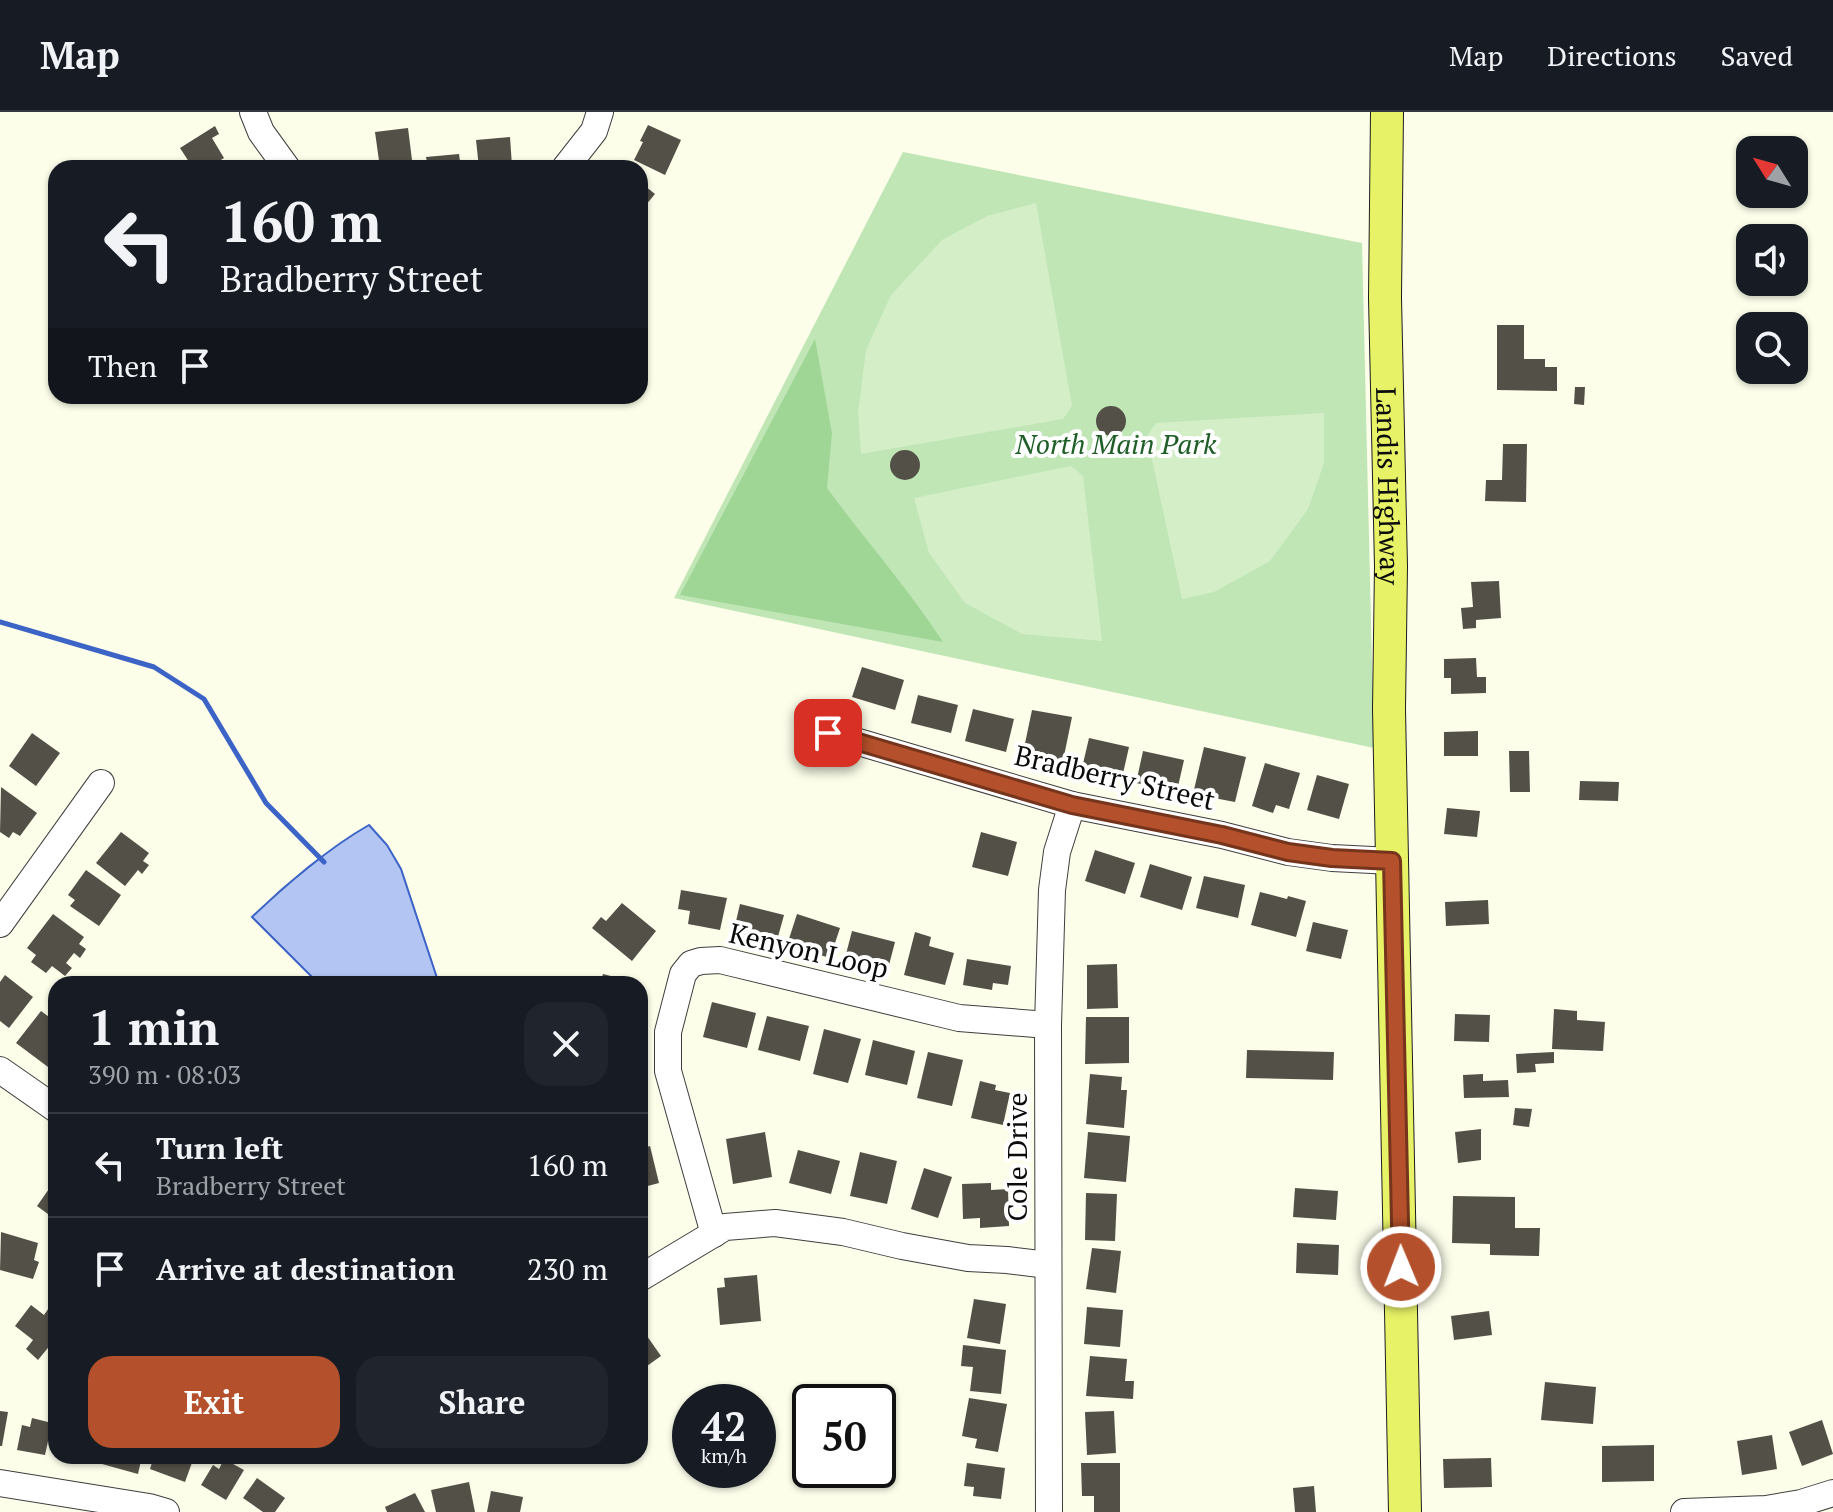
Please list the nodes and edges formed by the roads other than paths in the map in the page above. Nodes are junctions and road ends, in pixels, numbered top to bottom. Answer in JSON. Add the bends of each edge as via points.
{"nodes":[{"id":1,"x":253,"y":112,"type":"edge"},
{"id":2,"x":600,"y":112,"type":"edge"},
{"id":3,"x":1387,"y":112,"type":"edge"},
{"id":4,"x":281,"y":160,"type":"edge"},
{"id":5,"x":571,"y":160,"type":"edge"},
{"id":6,"x":828,"y":733,"type":"dead end"},
{"id":7,"x":101,"y":783,"type":"dead end"},
{"id":8,"x":1072,"y":805,"type":"junction"},
{"id":9,"x":1392,"y":861,"type":"junction"},
{"id":10,"x":0,"y":924,"type":"edge"},
{"id":11,"x":1048,"y":1025,"type":"junction"},
{"id":12,"x":0,"y":1070,"type":"edge"},
{"id":13,"x":48,"y":1103,"type":"edge"},
{"id":14,"x":714,"y":1234,"type":"junction"},
{"id":15,"x":1048,"y":1265,"type":"junction"},
{"id":16,"x":648,"y":1273,"type":"edge"},
{"id":17,"x":0,"y":1483,"type":"edge"},
{"id":18,"x":1833,"y":1493,"type":"edge"},
{"id":19,"x":166,"y":1512,"type":"edge"},
{"id":20,"x":1049,"y":1512,"type":"edge"},
{"id":21,"x":1405,"y":1512,"type":"edge"},
{"id":22,"x":1684,"y":1512,"type":"edge"}],
"edges":[{"from":1,"to":4,"type":"street"},
{"from":2,"to":5,"type":"street","via":[[594,131]]},
{"from":3,"to":9,"type":"main road","name":"Landis Highway"},
{"from":6,"to":8,"type":"street","name":"Bradberry Street"},
{"from":7,"to":10,"type":"street"},
{"from":8,"to":9,"type":"street","name":"Bradberry Street","via":[[1288,852]]},
{"from":8,"to":11,"type":"street","name":"Cole Drive","via":[[1052,890]]},
{"from":9,"to":21,"type":"main road","name":"Landis Highway"},
{"from":11,"to":14,"type":"street","name":"Kenyon Loop","via":[[959,1018],[720,960],[691,964],[671,1015],[668,1071]]},
{"from":11,"to":15,"type":"street","name":"Cole Drive"},
{"from":12,"to":13,"type":"street"},
{"from":14,"to":15,"type":"street","via":[[725,1227],[775,1223],[968,1258]]},
{"from":14,"to":16,"type":"street"},
{"from":15,"to":20,"type":"street","name":"Cole Drive"},
{"from":17,"to":19,"type":"street"},
{"from":18,"to":22,"type":"street","via":[[1766,1509]]}]}
